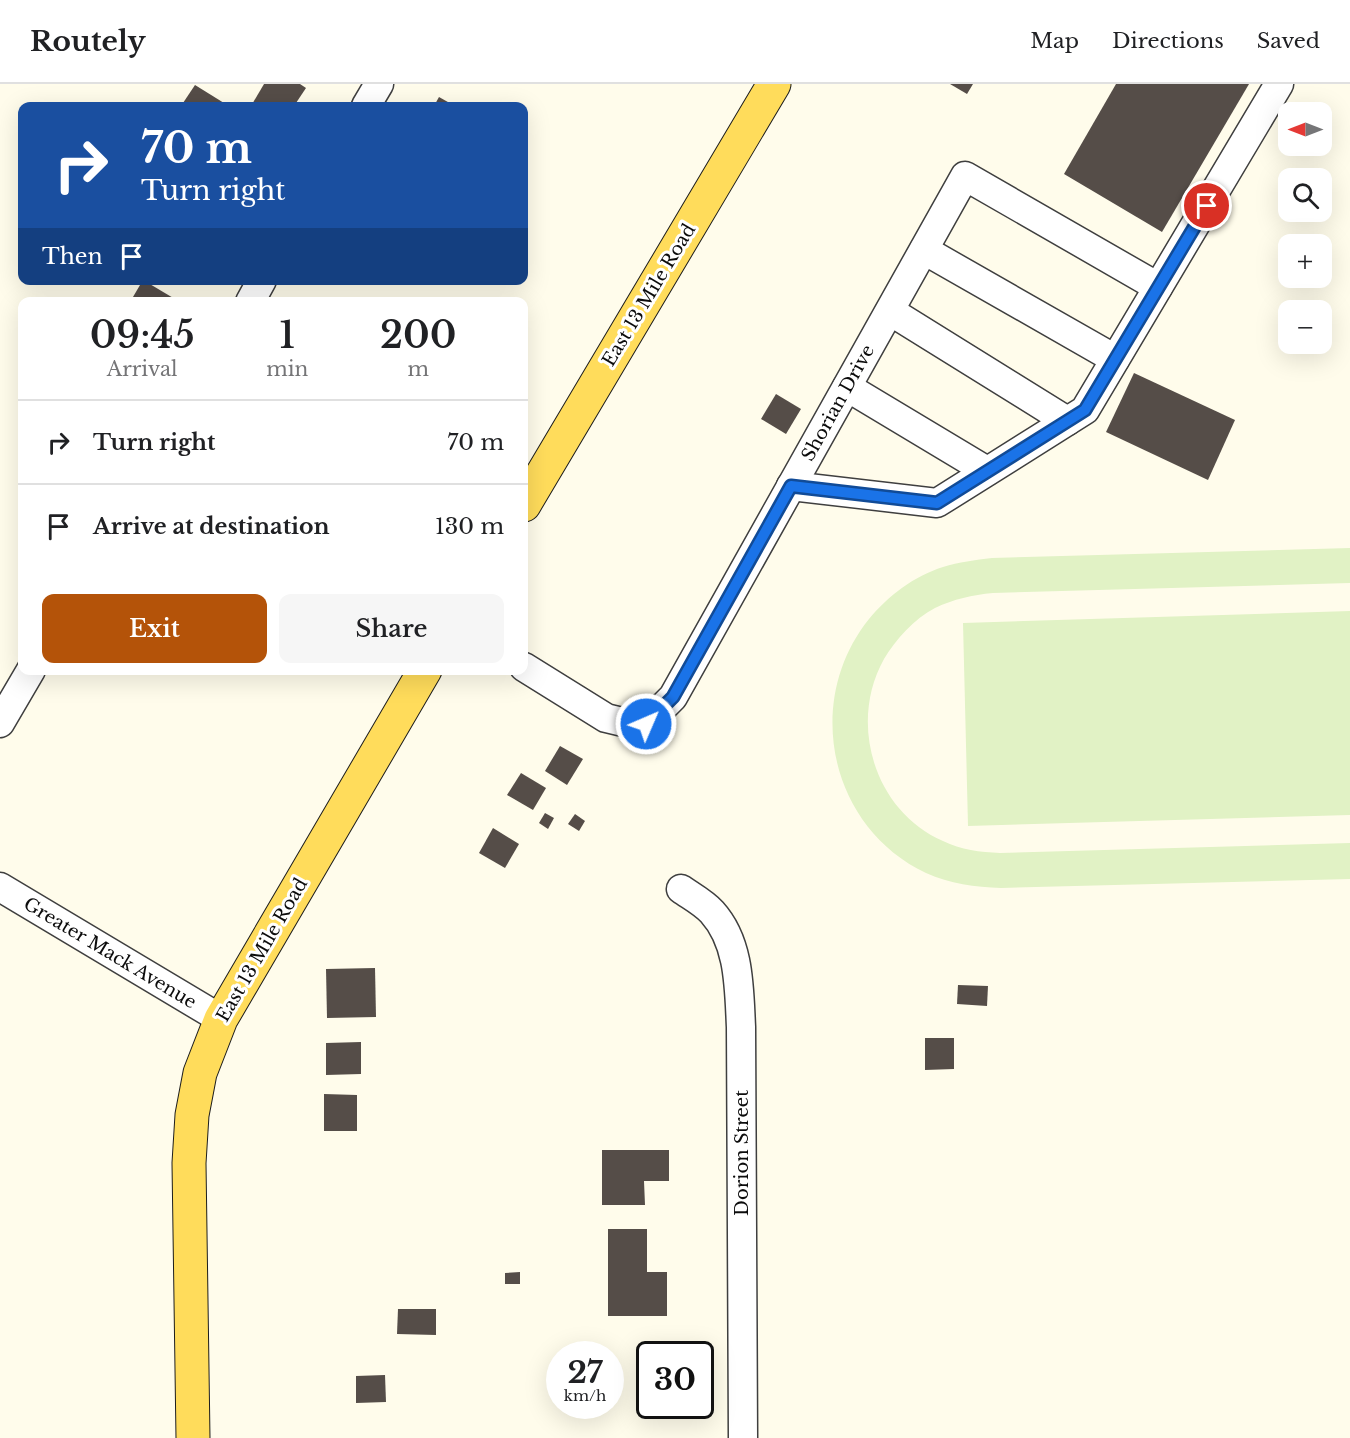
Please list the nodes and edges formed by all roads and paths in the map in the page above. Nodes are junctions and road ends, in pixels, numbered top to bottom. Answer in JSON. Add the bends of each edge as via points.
{"nodes":[{"id":1,"x":379,"y":84,"type":"edge"},
{"id":2,"x":774,"y":84,"type":"edge"},
{"id":3,"x":1279,"y":84,"type":"edge"},
{"id":4,"x":368,"y":102,"type":"edge"},
{"id":5,"x":924,"y":250,"type":"junction"},
{"id":6,"x":1158,"y":287,"type":"junction"},
{"id":7,"x":890,"y":311,"type":"junction"},
{"id":8,"x":1115,"y":360,"type":"junction"},
{"id":9,"x":847,"y":387,"type":"junction"},
{"id":10,"x":1067,"y":421,"type":"junction"},
{"id":11,"x":987,"y":471,"type":"junction"},
{"id":12,"x":791,"y":486,"type":"junction"},
{"id":13,"x":528,"y":498,"type":"edge"},
{"id":14,"x":528,"y":669,"type":"edge"},
{"id":15,"x":28,"y":675,"type":"edge"},
{"id":16,"x":422,"y":675,"type":"edge"},
{"id":17,"x":0,"y":723,"type":"edge"},
{"id":18,"x":681,"y":890,"type":"dead end"},
{"id":19,"x":4,"y":898,"type":"edge"},
{"id":20,"x":221,"y":1019,"type":"junction"},
{"id":21,"x":193,"y":1438,"type":"edge"},
{"id":22,"x":743,"y":1438,"type":"edge"}],
"edges":[{"from":1,"to":4,"type":"street"},
{"from":2,"to":13,"type":"main road","name":"East 13 Mile Road"},
{"from":3,"to":6,"type":"street"},
{"from":5,"to":6,"type":"street","name":"Shorian Drive","via":[[965,176]]},
{"from":5,"to":7,"type":"street","name":"Shorian Drive"},
{"from":5,"to":8,"type":"street"},
{"from":6,"to":8,"type":"street"},
{"from":7,"to":9,"type":"street","name":"Shorian Drive"},
{"from":7,"to":10,"type":"street"},
{"from":8,"to":10,"type":"street","via":[[1085,410]]},
{"from":9,"to":11,"type":"street"},
{"from":9,"to":12,"type":"street","name":"Shorian Drive"},
{"from":10,"to":11,"type":"street"},
{"from":11,"to":12,"type":"street","via":[[937,503]]},
{"from":12,"to":14,"type":"street","name":"Shorian Drive","via":[[673,697],[646,724],[606,718]]},
{"from":15,"to":17,"type":"street"},
{"from":16,"to":20,"type":"main road","name":"East 13 Mile Road"},
{"from":18,"to":22,"type":"street","name":"Dorion Street","via":[[711,911],[730,939],[738,971]]},
{"from":19,"to":20,"type":"street","name":"Greater Mack Avenue"},
{"from":20,"to":21,"type":"main road","name":"East 13 Mile Road","via":[[200,1073],[192,1115],[189,1163]]}]}
